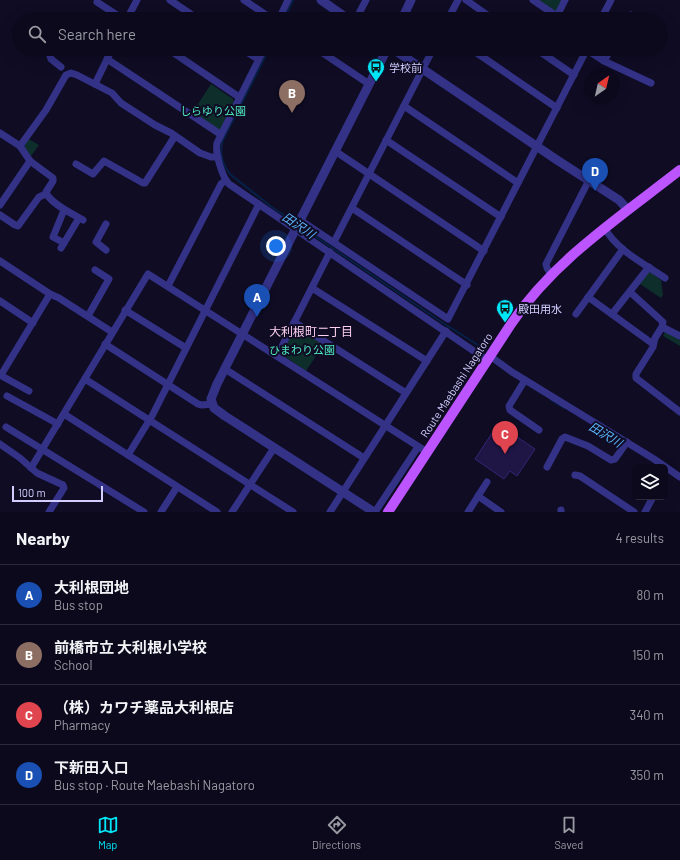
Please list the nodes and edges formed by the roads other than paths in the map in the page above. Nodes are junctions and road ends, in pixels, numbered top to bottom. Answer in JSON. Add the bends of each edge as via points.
{"nodes":[{"id":1,"x":137,"y":0,"type":"edge"},
{"id":2,"x":170,"y":0,"type":"edge"},
{"id":3,"x":244,"y":0,"type":"edge"},
{"id":4,"x":288,"y":0,"type":"edge"},
{"id":5,"x":321,"y":0,"type":"edge"},
{"id":6,"x":366,"y":0,"type":"edge"},
{"id":7,"x":411,"y":0,"type":"edge"},
{"id":8,"x":458,"y":0,"type":"edge"},
{"id":9,"x":466,"y":0,"type":"edge"},
{"id":10,"x":533,"y":0,"type":"edge"},
{"id":11,"x":565,"y":0,"type":"edge"},
{"id":12,"x":611,"y":0,"type":"edge"},
{"id":13,"x":97,"y":2,"type":"dead end"},
{"id":14,"x":112,"y":12,"type":"edge"},
{"id":15,"x":131,"y":12,"type":"edge"},
{"id":16,"x":188,"y":12,"type":"edge"},
{"id":17,"x":262,"y":12,"type":"edge"},
{"id":18,"x":282,"y":12,"type":"edge"},
{"id":19,"x":338,"y":12,"type":"edge"},
{"id":20,"x":360,"y":12,"type":"edge"},
{"id":21,"x":405,"y":12,"type":"edge"},
{"id":22,"x":452,"y":12,"type":"edge"},
{"id":23,"x":483,"y":12,"type":"edge"},
{"id":24,"x":550,"y":12,"type":"edge"},
{"id":25,"x":561,"y":12,"type":"edge"},
{"id":26,"x":605,"y":12,"type":"edge"},
{"id":27,"x":50,"y":56,"type":"edge"},
{"id":28,"x":108,"y":56,"type":"edge"},
{"id":29,"x":178,"y":56,"type":"edge"},
{"id":30,"x":253,"y":56,"type":"edge"},
{"id":31,"x":260,"y":56,"type":"edge"},
{"id":32,"x":327,"y":56,"type":"edge"},
{"id":33,"x":383,"y":56,"type":"edge"},
{"id":34,"x":403,"y":56,"type":"edge"},
{"id":35,"x":430,"y":56,"type":"edge"},
{"id":36,"x":481,"y":56,"type":"edge"},
{"id":37,"x":546,"y":56,"type":"edge"},
{"id":38,"x":584,"y":56,"type":"edge"},
{"id":39,"x":596,"y":56,"type":"edge"},
{"id":40,"x":607,"y":56,"type":"edge"},
{"id":41,"x":107,"y":59,"type":"junction"},
{"id":42,"x":258,"y":59,"type":"junction"},
{"id":43,"x":604,"y":61,"type":"junction"},
{"id":44,"x":61,"y":67,"type":"dead end"},
{"id":45,"x":423,"y":70,"type":"junction"},
{"id":46,"x":574,"y":75,"type":"junction"},
{"id":47,"x":651,"y":83,"type":"dead end"},
{"id":48,"x":95,"y":84,"type":"junction"},
{"id":49,"x":369,"y":84,"type":"junction"},
{"id":50,"x":239,"y":97,"type":"junction"},
{"id":51,"x":404,"y":106,"type":"junction"},
{"id":52,"x":557,"y":108,"type":"junction"},
{"id":53,"x":0,"y":133,"type":"edge"},
{"id":54,"x":220,"y":134,"type":"junction"},
{"id":55,"x":175,"y":136,"type":"junction"},
{"id":56,"x":386,"y":140,"type":"junction"},
{"id":57,"x":20,"y":146,"type":"junction"},
{"id":58,"x":537,"y":146,"type":"junction"},
{"id":59,"x":335,"y":151,"type":"junction"},
{"id":60,"x":218,"y":157,"type":"junction"},
{"id":61,"x":30,"y":162,"type":"junction"},
{"id":62,"x":76,"y":164,"type":"dead end"},
{"id":63,"x":680,"y":170,"type":"edge"},
{"id":64,"x":370,"y":174,"type":"junction"},
{"id":65,"x":226,"y":180,"type":"junction"},
{"id":66,"x":589,"y":180,"type":"junction"},
{"id":67,"x":146,"y":183,"type":"junction"},
{"id":68,"x":518,"y":183,"type":"junction"},
{"id":69,"x":152,"y":187,"type":"dead end"},
{"id":70,"x":46,"y":194,"type":"junction"},
{"id":71,"x":259,"y":204,"type":"junction"},
{"id":72,"x":0,"y":205,"type":"edge"},
{"id":73,"x":352,"y":208,"type":"junction"},
{"id":74,"x":64,"y":210,"type":"junction"},
{"id":75,"x":628,"y":210,"type":"junction"},
{"id":76,"x":0,"y":215,"type":"edge"},
{"id":77,"x":501,"y":217,"type":"junction"},
{"id":78,"x":300,"y":220,"type":"junction"},
{"id":79,"x":106,"y":224,"type":"dead end"},
{"id":80,"x":605,"y":228,"type":"junction"},
{"id":81,"x":295,"y":229,"type":"junction"},
{"id":82,"x":334,"y":242,"type":"junction"},
{"id":83,"x":623,"y":249,"type":"junction"},
{"id":84,"x":106,"y":250,"type":"dead end"},
{"id":85,"x":484,"y":251,"type":"junction"},
{"id":86,"x":330,"y":252,"type":"junction"},
{"id":87,"x":0,"y":261,"type":"edge"},
{"id":88,"x":649,"y":267,"type":"junction"},
{"id":89,"x":94,"y":270,"type":"dead end"},
{"id":90,"x":551,"y":274,"type":"junction"},
{"id":91,"x":665,"y":278,"type":"dead end"},
{"id":92,"x":392,"y":281,"type":"junction"},
{"id":93,"x":466,"y":285,"type":"junction"},
{"id":94,"x":168,"y":286,"type":"junction"},
{"id":95,"x":312,"y":288,"type":"junction"},
{"id":96,"x":386,"y":290,"type":"junction"},
{"id":97,"x":630,"y":292,"type":"junction"},
{"id":98,"x":50,"y":294,"type":"junction"},
{"id":99,"x":588,"y":297,"type":"junction"},
{"id":100,"x":0,"y":301,"type":"edge"},
{"id":101,"x":125,"y":310,"type":"junction"},
{"id":102,"x":205,"y":310,"type":"junction"},
{"id":103,"x":576,"y":314,"type":"dead end"},
{"id":104,"x":612,"y":314,"type":"junction"},
{"id":105,"x":88,"y":316,"type":"junction"},
{"id":106,"x":294,"y":322,"type":"junction"},
{"id":107,"x":33,"y":323,"type":"junction"},
{"id":108,"x":662,"y":327,"type":"junction"},
{"id":109,"x":446,"y":331,"type":"junction"},
{"id":110,"x":112,"y":332,"type":"junction"},
{"id":111,"x":679,"y":332,"type":"edge"},
{"id":112,"x":242,"y":334,"type":"junction"},
{"id":113,"x":104,"y":344,"type":"junction"},
{"id":114,"x":653,"y":344,"type":"junction"},
{"id":115,"x":186,"y":348,"type":"junction"},
{"id":116,"x":277,"y":356,"type":"junction"},
{"id":117,"x":489,"y":358,"type":"junction"},
{"id":118,"x":427,"y":361,"type":"junction"},
{"id":119,"x":225,"y":369,"type":"junction"},
{"id":120,"x":0,"y":375,"type":"edge"},
{"id":121,"x":84,"y":379,"type":"junction"},
{"id":122,"x":525,"y":380,"type":"junction"},
{"id":123,"x":167,"y":385,"type":"junction"},
{"id":124,"x":29,"y":391,"type":"dead end"},
{"id":125,"x":406,"y":393,"type":"junction"},
{"id":126,"x":7,"y":396,"type":"dead end"},
{"id":127,"x":680,"y":401,"type":"edge"},
{"id":128,"x":212,"y":404,"type":"junction"},
{"id":129,"x":678,"y":410,"type":"edge"},
{"id":130,"x":64,"y":414,"type":"junction"},
{"id":131,"x":149,"y":420,"type":"junction"},
{"id":132,"x":58,"y":424,"type":"junction"},
{"id":133,"x":386,"y":426,"type":"junction"},
{"id":134,"x":6,"y":427,"type":"dead end"},
{"id":135,"x":539,"y":430,"type":"dead end"},
{"id":136,"x":626,"y":442,"type":"junction"},
{"id":137,"x":0,"y":444,"type":"edge"},
{"id":138,"x":418,"y":446,"type":"junction"},
{"id":139,"x":274,"y":448,"type":"junction"},
{"id":140,"x":43,"y":449,"type":"junction"},
{"id":141,"x":427,"y":452,"type":"junction"},
{"id":142,"x":128,"y":455,"type":"junction"},
{"id":143,"x":364,"y":458,"type":"junction"},
{"id":144,"x":657,"y":464,"type":"edge"},
{"id":145,"x":547,"y":467,"type":"dead end"},
{"id":146,"x":31,"y":468,"type":"junction"},
{"id":147,"x":668,"y":471,"type":"edge"},
{"id":148,"x":575,"y":475,"type":"dead end"},
{"id":149,"x":680,"y":477,"type":"edge"},
{"id":150,"x":487,"y":482,"type":"dead end"},
{"id":151,"x":250,"y":484,"type":"junction"},
{"id":152,"x":177,"y":487,"type":"junction"},
{"id":153,"x":343,"y":492,"type":"junction"},
{"id":154,"x":478,"y":496,"type":"junction"},
{"id":155,"x":651,"y":500,"type":"edge"},
{"id":156,"x":49,"y":512,"type":"edge"},
{"id":157,"x":144,"y":512,"type":"edge"},
{"id":158,"x":162,"y":512,"type":"edge"},
{"id":159,"x":217,"y":512,"type":"edge"},
{"id":160,"x":232,"y":512,"type":"edge"},
{"id":161,"x":293,"y":512,"type":"edge"},
{"id":162,"x":330,"y":512,"type":"edge"},
{"id":163,"x":375,"y":512,"type":"edge"},
{"id":164,"x":388,"y":512,"type":"edge"},
{"id":165,"x":468,"y":512,"type":"edge"},
{"id":166,"x":501,"y":512,"type":"edge"},
{"id":167,"x":634,"y":512,"type":"edge"},
{"id":168,"x":645,"y":512,"type":"edge"}],
"edges":[{"from":1,"to":15,"type":"street"},
{"from":2,"to":16,"type":"street"},
{"from":3,"to":17,"type":"street"},
{"from":4,"to":18,"type":"street"},
{"from":5,"to":19,"type":"street"},
{"from":6,"to":20,"type":"street"},
{"from":7,"to":21,"type":"street"},
{"from":8,"to":22,"type":"street"},
{"from":9,"to":23,"type":"street"},
{"from":10,"to":24,"type":"street"},
{"from":11,"to":25,"type":"street"},
{"from":12,"to":26,"type":"street"},
{"from":13,"to":14,"type":"street"},
{"from":27,"to":44,"type":"street"},
{"from":28,"to":41,"type":"street"},
{"from":29,"to":50,"type":"street"},
{"from":30,"to":42,"type":"street"},
{"from":31,"to":42,"type":"street"},
{"from":32,"to":49,"type":"street"},
{"from":33,"to":49,"type":"street"},
{"from":34,"to":45,"type":"street"},
{"from":35,"to":45,"type":"street"},
{"from":36,"to":52,"type":"street"},
{"from":37,"to":46,"type":"street"},
{"from":38,"to":46,"type":"street"},
{"from":39,"to":43,"type":"street"},
{"from":40,"to":43,"type":"street"},
{"from":41,"to":48,"type":"street"},
{"from":41,"to":54,"type":"street"},
{"from":42,"to":50,"type":"street"},
{"from":43,"to":47,"type":"street"},
{"from":45,"to":51,"type":"street"},
{"from":45,"to":58,"type":"street"},
{"from":46,"to":52,"type":"street"},
{"from":48,"to":55,"type":"street","via":[[112,92],[121,103]]},
{"from":48,"to":57,"type":"street","via":[[77,75],[66,75],[46,110]]},
{"from":49,"to":59,"type":"street"},
{"from":50,"to":54,"type":"street"},
{"from":51,"to":56,"type":"street"},
{"from":51,"to":68,"type":"street"},
{"from":52,"to":58,"type":"street"},
{"from":53,"to":57,"type":"street"},
{"from":54,"to":60,"type":"street","via":[[216,146]]},
{"from":55,"to":60,"type":"street","via":[[200,153]]},
{"from":55,"to":67,"type":"street"},
{"from":56,"to":64,"type":"street"},
{"from":56,"to":77,"type":"street"},
{"from":57,"to":61,"type":"street"},
{"from":58,"to":66,"type":"street"},
{"from":58,"to":68,"type":"street"},
{"from":59,"to":64,"type":"street"},
{"from":59,"to":78,"type":"street"},
{"from":60,"to":65,"type":"street"},
{"from":61,"to":70,"type":"street","via":[[53,178]]},
{"from":61,"to":72,"type":"street"},
{"from":62,"to":67,"type":"street","via":[[93,174],[104,161]]},
{"from":63,"to":75,"type":"main road","name":"Route Maebashi Nagatoro"},
{"from":64,"to":73,"type":"street"},
{"from":64,"to":85,"type":"street"},
{"from":65,"to":71,"type":"street"},
{"from":65,"to":94,"type":"street","via":[[221,184]]},
{"from":66,"to":75,"type":"street","via":[[619,200]]},
{"from":66,"to":90,"type":"street","via":[[546,264]]},
{"from":67,"to":69,"type":"street"},
{"from":68,"to":77,"type":"street"},
{"from":70,"to":74,"type":"street"},
{"from":70,"to":76,"type":"street","via":[[39,197],[18,226]]},
{"from":71,"to":81,"type":"street"},
{"from":71,"to":102,"type":"street"},
{"from":73,"to":82,"type":"street"},
{"from":73,"to":93,"type":"street"},
{"from":74,"to":74,"type":"street","via":[[53,237],[62,245],[81,219]]},
{"from":75,"to":80,"type":"main road","name":"Route Maebashi Nagatoro"},
{"from":77,"to":85,"type":"street"},
{"from":78,"to":81,"type":"street"},
{"from":78,"to":82,"type":"street"},
{"from":79,"to":84,"type":"street","via":[[96,242]]},
{"from":80,"to":83,"type":"street","via":[[609,236]]},
{"from":80,"to":90,"type":"main road","name":"Route Maebashi Nagatoro"},
{"from":81,"to":86,"type":"street"},
{"from":81,"to":112,"type":"street"},
{"from":82,"to":92,"type":"street"},
{"from":83,"to":88,"type":"street"},
{"from":83,"to":99,"type":"street"},
{"from":85,"to":93,"type":"street"},
{"from":86,"to":95,"type":"street"},
{"from":86,"to":96,"type":"street"},
{"from":87,"to":98,"type":"street"},
{"from":88,"to":91,"type":"street"},
{"from":88,"to":97,"type":"street"},
{"from":89,"to":105,"type":"street","via":[[109,279]]},
{"from":90,"to":117,"type":"main road","name":"Route Maebashi Nagatoro","via":[[527,301]]},
{"from":92,"to":93,"type":"street","via":[[448,319]]},
{"from":92,"to":96,"type":"street"},
{"from":94,"to":101,"type":"street","via":[[148,274]]},
{"from":94,"to":102,"type":"street"},
{"from":95,"to":106,"type":"street"},
{"from":95,"to":118,"type":"street"},
{"from":96,"to":109,"type":"street"},
{"from":97,"to":104,"type":"street"},
{"from":97,"to":108,"type":"street","via":[[663,322]]},
{"from":98,"to":105,"type":"street"},
{"from":98,"to":107,"type":"street"},
{"from":99,"to":103,"type":"street"},
{"from":99,"to":104,"type":"street"},
{"from":100,"to":107,"type":"street"},
{"from":101,"to":110,"type":"street"},
{"from":101,"to":115,"type":"street"},
{"from":102,"to":112,"type":"street"},
{"from":102,"to":115,"type":"street"},
{"from":104,"to":114,"type":"street"},
{"from":105,"to":110,"type":"street"},
{"from":106,"to":116,"type":"street"},
{"from":106,"to":125,"type":"street"},
{"from":107,"to":120,"type":"street"},
{"from":108,"to":111,"type":"street"},
{"from":108,"to":114,"type":"street"},
{"from":109,"to":117,"type":"street"},
{"from":109,"to":118,"type":"street"},
{"from":110,"to":113,"type":"street"},
{"from":112,"to":116,"type":"street"},
{"from":112,"to":119,"type":"street"},
{"from":113,"to":121,"type":"street"},
{"from":113,"to":123,"type":"street"},
{"from":114,"to":129,"type":"street","via":[[636,378]]},
{"from":115,"to":123,"type":"street"},
{"from":116,"to":133,"type":"street"},
{"from":117,"to":122,"type":"street"},
{"from":117,"to":141,"type":"main road","name":"Route Maebashi Nagatoro"},
{"from":118,"to":125,"type":"street"},
{"from":119,"to":128,"type":"street","via":[[213,392]]},
{"from":119,"to":143,"type":"street"},
{"from":120,"to":124,"type":"street"},
{"from":121,"to":130,"type":"street"},
{"from":121,"to":131,"type":"street"},
{"from":122,"to":135,"type":"street","via":[[509,406],[510,410]]},
{"from":122,"to":136,"type":"street"},
{"from":123,"to":128,"type":"street","via":[[198,404]]},
{"from":123,"to":131,"type":"street"},
{"from":125,"to":133,"type":"street"},
{"from":126,"to":132,"type":"street"},
{"from":127,"to":129,"type":"street"},
{"from":128,"to":139,"type":"street","via":[[218,412]]},
{"from":130,"to":132,"type":"street"},
{"from":130,"to":142,"type":"street"},
{"from":131,"to":142,"type":"street"},
{"from":131,"to":151,"type":"street"},
{"from":132,"to":140,"type":"street"},
{"from":133,"to":138,"type":"street"},
{"from":133,"to":143,"type":"street"},
{"from":134,"to":140,"type":"street"},
{"from":136,"to":144,"type":"street"},
{"from":136,"to":145,"type":"street","via":[[615,459],[611,460],[588,446],[565,437]]},
{"from":137,"to":146,"type":"street"},
{"from":138,"to":141,"type":"street"},
{"from":138,"to":163,"type":"street"},
{"from":139,"to":151,"type":"street"},
{"from":139,"to":153,"type":"street"},
{"from":140,"to":146,"type":"street"},
{"from":140,"to":157,"type":"street"},
{"from":141,"to":164,"type":"main road","name":"Route Maebashi Nagatoro"},
{"from":142,"to":152,"type":"street"},
{"from":143,"to":153,"type":"street"},
{"from":146,"to":156,"type":"street","via":[[41,476],[64,486]]},
{"from":147,"to":149,"type":"street"},
{"from":148,"to":167,"type":"street"},
{"from":150,"to":154,"type":"street"},
{"from":151,"to":160,"type":"street"},
{"from":151,"to":161,"type":"street"},
{"from":152,"to":158,"type":"street"},
{"from":152,"to":159,"type":"street"},
{"from":153,"to":162,"type":"street"},
{"from":153,"to":163,"type":"street"},
{"from":154,"to":165,"type":"street"},
{"from":154,"to":166,"type":"street"},
{"from":155,"to":168,"type":"street"}]}
